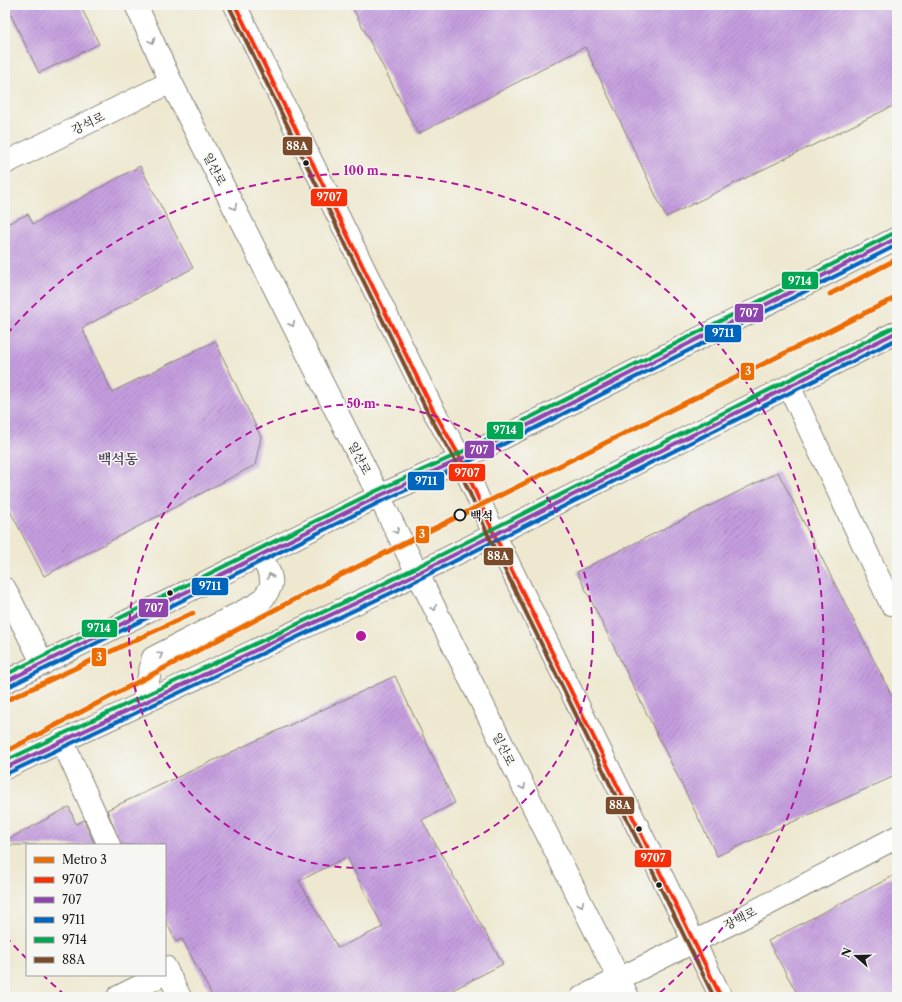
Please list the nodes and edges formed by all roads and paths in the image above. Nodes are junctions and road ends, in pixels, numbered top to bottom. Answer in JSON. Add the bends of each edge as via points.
{"nodes":[{"id":1,"x":136,"y":5,"type":"edge"},
{"id":2,"x":235,"y":5,"type":"edge"},
{"id":3,"x":171,"y":82,"type":"junction"},
{"id":4,"x":5,"y":163,"type":"edge"},
{"id":5,"x":897,"y":238,"type":"edge"},
{"id":6,"x":897,"y":332,"type":"edge"},
{"id":7,"x":789,"y":386,"type":"junction"},
{"id":8,"x":461,"y":459,"type":"junction"},
{"id":9,"x":379,"y":496,"type":"junction"},
{"id":10,"x":494,"y":534,"type":"junction"},
{"id":11,"x":261,"y":555,"type":"junction"},
{"id":12,"x":417,"y":573,"type":"junction"},
{"id":13,"x":5,"y":589,"type":"edge"},
{"id":14,"x":895,"y":607,"type":"edge"},
{"id":15,"x":43,"y":664,"type":"junction"},
{"id":16,"x":5,"y":682,"type":"edge"},
{"id":17,"x":143,"y":702,"type":"junction"},
{"id":18,"x":62,"y":740,"type":"junction"},
{"id":19,"x":5,"y":768,"type":"edge"},
{"id":20,"x":897,"y":836,"type":"edge"},
{"id":21,"x":109,"y":844,"type":"edge"},
{"id":22,"x":694,"y":941,"type":"junction"},
{"id":23,"x":166,"y":974,"type":"edge"},
{"id":24,"x":157,"y":976,"type":"edge"},
{"id":25,"x":623,"y":988,"type":"edge"},
{"id":26,"x":118,"y":997,"type":"edge"},
{"id":27,"x":180,"y":997,"type":"edge"},
{"id":28,"x":582,"y":997,"type":"edge"},
{"id":29,"x":720,"y":997,"type":"edge"}],
"edges":[{"from":1,"to":3,"type":"main road","name":"일산로","one_way":true},
{"from":2,"to":8,"type":"main road","via":[[432,408]]},
{"from":3,"to":4,"type":"main road","name":"강석로"},
{"from":3,"to":9,"type":"main road","name":"일산로","one_way":true},
{"from":5,"to":8,"type":"main road"},
{"from":6,"to":7,"type":"main road"},
{"from":7,"to":10,"type":"main road"},
{"from":7,"to":14,"type":"main road"},
{"from":8,"to":9,"type":"main road"},
{"from":8,"to":10,"type":"main road"},
{"from":9,"to":11,"type":"main road"},
{"from":9,"to":12,"type":"main road","name":"일산로","one_way":true},
{"from":10,"to":12,"type":"main road"},
{"from":10,"to":22,"type":"main road"},
{"from":11,"to":15,"type":"main road"},
{"from":17,"to":11,"type":"main road","one_way":true,"via":[[153,658],[259,603],[271,590],[272,578]]},
{"from":12,"to":17,"type":"main road"},
{"from":12,"to":25,"type":"main road","name":"일산로","one_way":true},
{"from":13,"to":15,"type":"main road"},
{"from":15,"to":16,"type":"main road"},
{"from":17,"to":18,"type":"main road"},
{"from":18,"to":19,"type":"main road"},
{"from":18,"to":21,"type":"main road"},
{"from":20,"to":22,"type":"main road","name":"장백로"},
{"from":22,"to":25,"type":"main road","name":"장백로"},
{"from":22,"to":29,"type":"main road"},
{"from":23,"to":27,"type":"main road"},
{"from":24,"to":26,"type":"main road"},
{"from":25,"to":28,"type":"main road","name":"장백로"}]}
